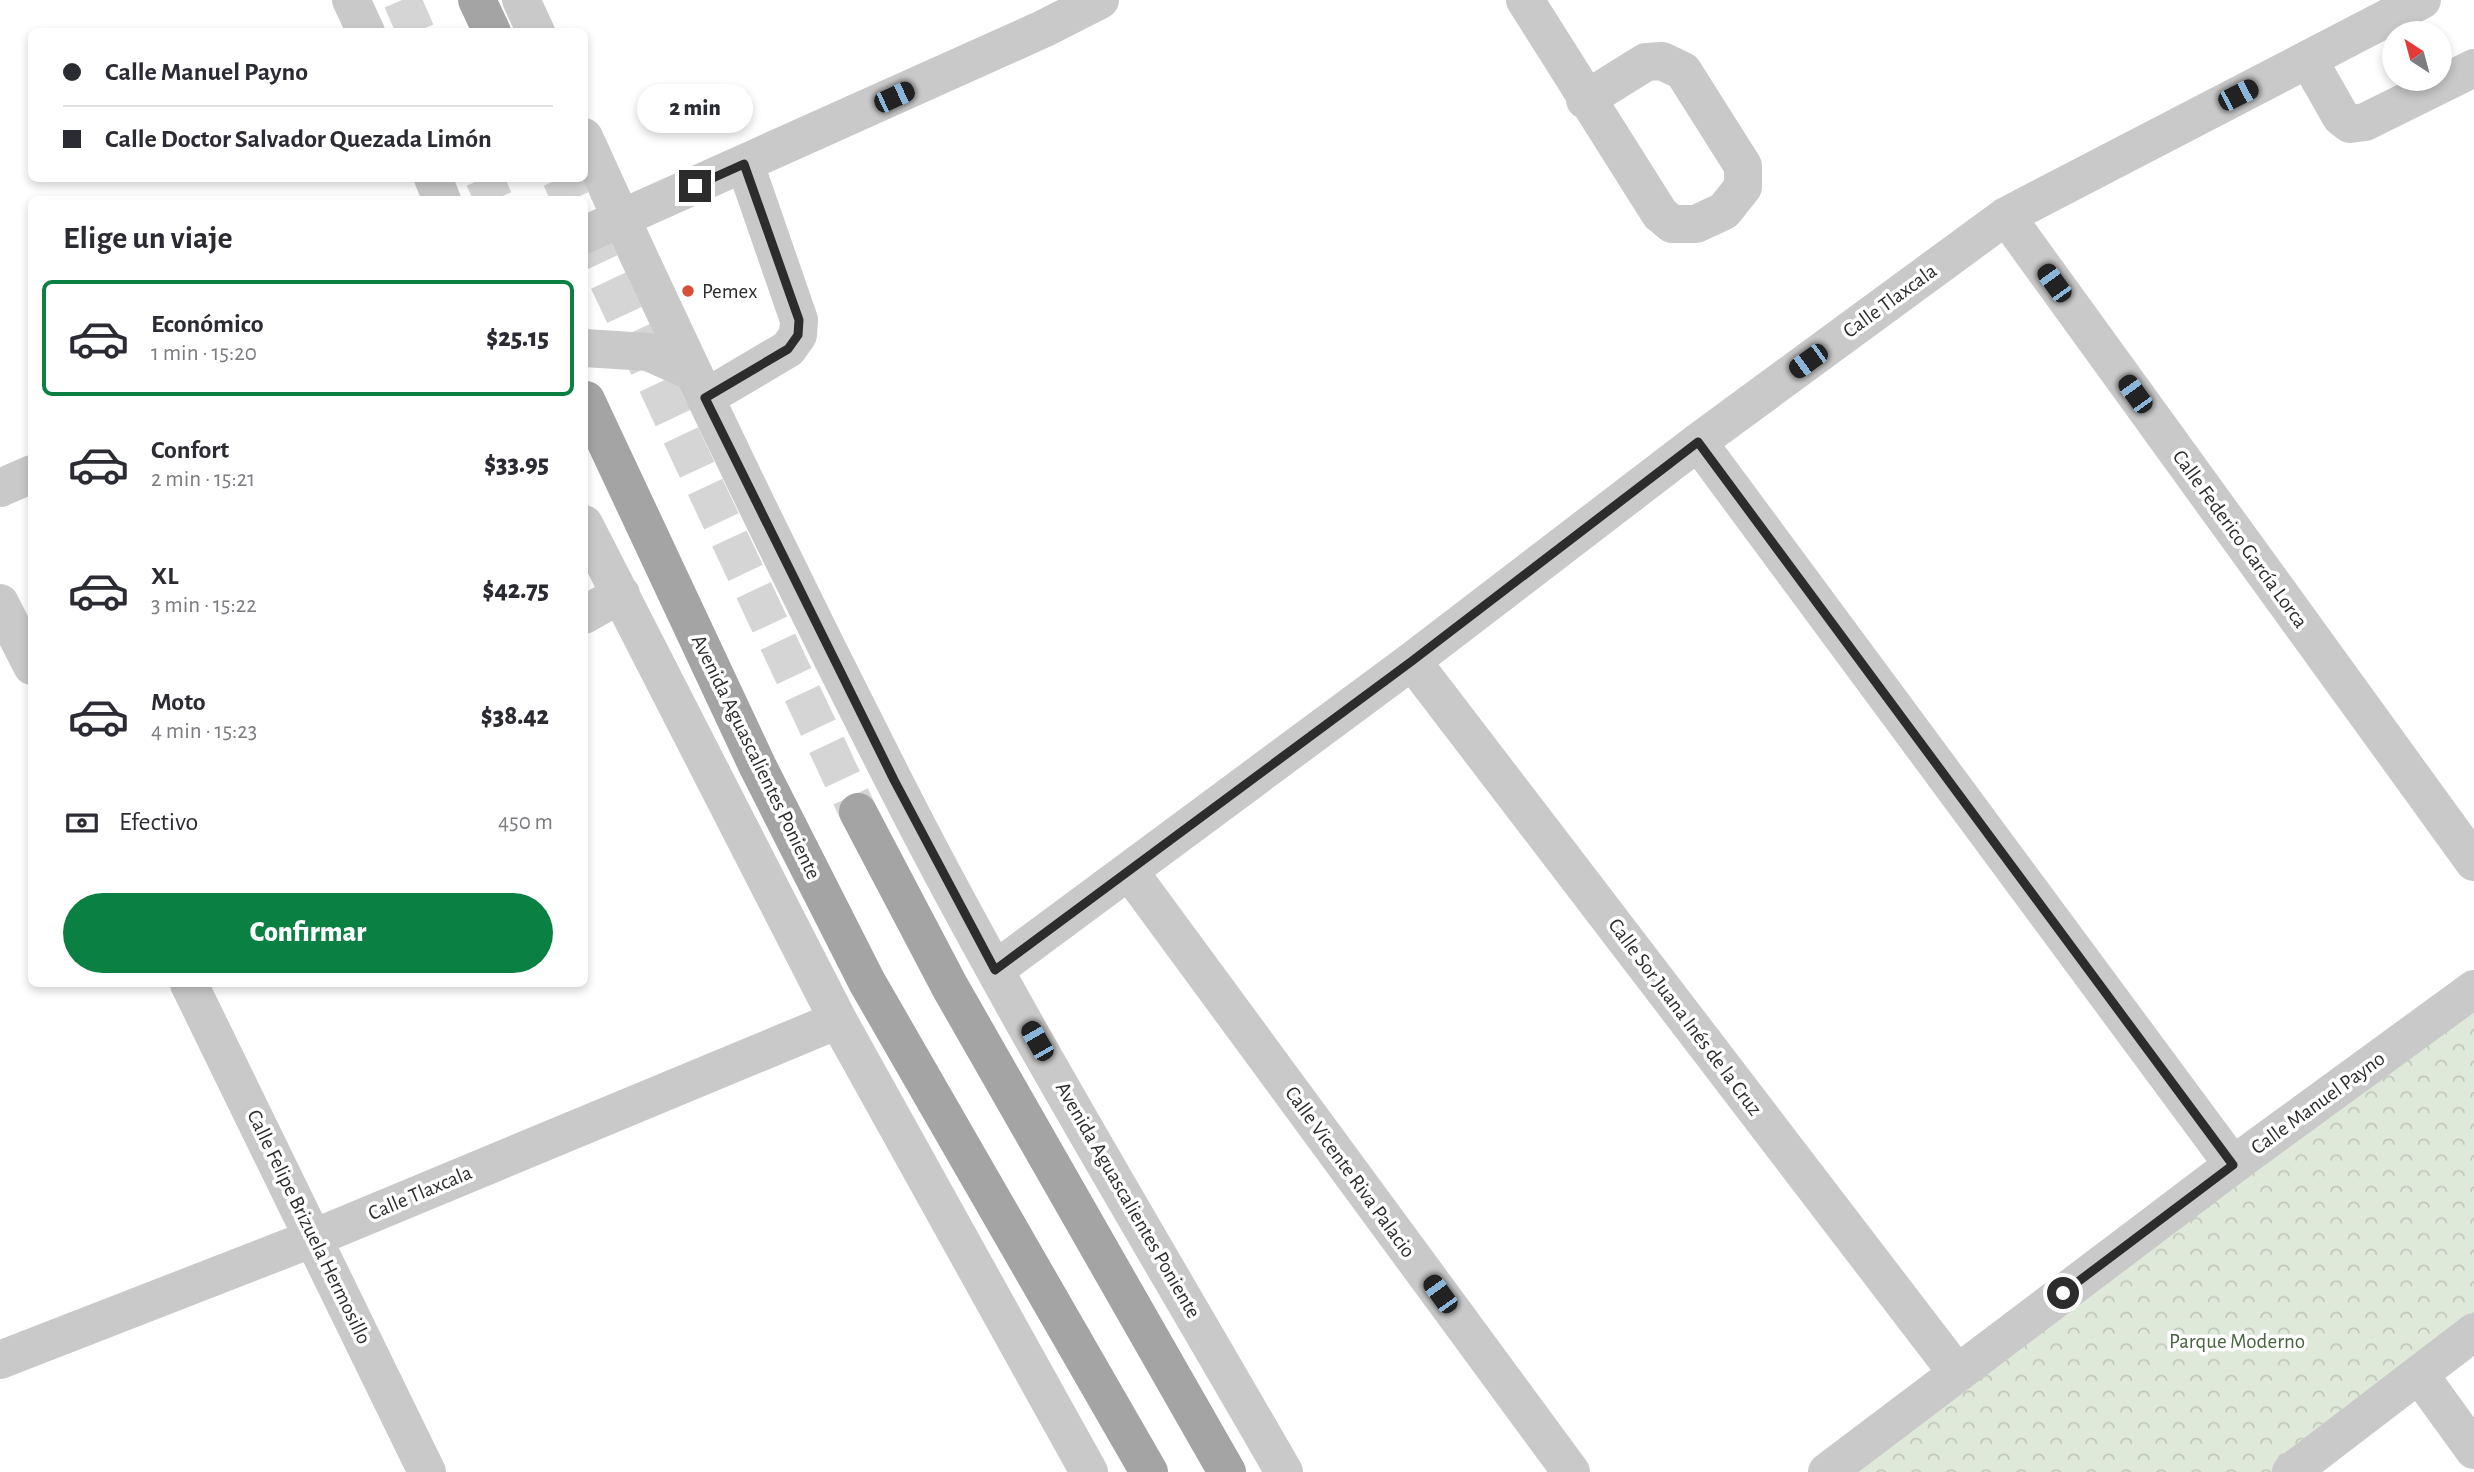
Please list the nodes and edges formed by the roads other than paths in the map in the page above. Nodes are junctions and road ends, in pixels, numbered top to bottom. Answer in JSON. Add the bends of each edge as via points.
{"nodes":[{"id":1,"x":351,"y":0,"type":"edge"},
{"id":2,"x":477,"y":0,"type":"edge"},
{"id":3,"x":521,"y":0,"type":"edge"},
{"id":4,"x":1100,"y":0,"type":"edge"},
{"id":5,"x":1525,"y":0,"type":"edge"},
{"id":6,"x":2422,"y":0,"type":"edge"},
{"id":7,"x":364,"y":28,"type":"edge"},
{"id":8,"x":490,"y":28,"type":"edge"},
{"id":9,"x":534,"y":28,"type":"edge"},
{"id":10,"x":2308,"y":59,"type":"junction"},
{"id":11,"x":2474,"y":68,"type":"edge"},
{"id":12,"x":1585,"y":100,"type":"dead end"},
{"id":13,"x":588,"y":146,"type":"edge"},
{"id":14,"x":744,"y":164,"type":"junction"},
{"id":15,"x":2006,"y":216,"type":"junction"},
{"id":16,"x":622,"y":219,"type":"junction"},
{"id":17,"x":588,"y":233,"type":"edge"},
{"id":18,"x":588,"y":348,"type":"edge"},
{"id":19,"x":699,"y":385,"type":"junction"},
{"id":20,"x":588,"y":404,"type":"edge"},
{"id":21,"x":1698,"y":442,"type":"junction"},
{"id":22,"x":28,"y":476,"type":"edge"},
{"id":23,"x":0,"y":488,"type":"edge"},
{"id":24,"x":588,"y":532,"type":"edge"},
{"id":25,"x":621,"y":594,"type":"junction"},
{"id":26,"x":0,"y":603,"type":"edge"},
{"id":27,"x":588,"y":613,"type":"edge"},
{"id":28,"x":28,"y":658,"type":"edge"},
{"id":29,"x":1412,"y":661,"type":"junction"},
{"id":30,"x":858,"y":812,"type":"tunnel mouth"},
{"id":31,"x":2474,"y":862,"type":"edge"},
{"id":32,"x":1129,"y":871,"type":"junction"},
{"id":33,"x":995,"y":970,"type":"junction"},
{"id":34,"x":191,"y":987,"type":"edge"},
{"id":35,"x":2474,"y":989,"type":"edge"},
{"id":36,"x":838,"y":1020,"type":"junction"},
{"id":37,"x":2233,"y":1165,"type":"junction"},
{"id":38,"x":316,"y":1237,"type":"junction"},
{"id":39,"x":2474,"y":1332,"type":"edge"},
{"id":40,"x":0,"y":1360,"type":"edge"},
{"id":41,"x":1957,"y":1373,"type":"junction"},
{"id":42,"x":2419,"y":1374,"type":"junction"},
{"id":43,"x":2474,"y":1450,"type":"edge"},
{"id":44,"x":427,"y":1472,"type":"edge"},
{"id":45,"x":1089,"y":1472,"type":"edge"},
{"id":46,"x":1149,"y":1472,"type":"edge"},
{"id":47,"x":1227,"y":1472,"type":"edge"},
{"id":48,"x":1284,"y":1472,"type":"edge"},
{"id":49,"x":1571,"y":1472,"type":"edge"},
{"id":50,"x":1827,"y":1472,"type":"edge"},
{"id":51,"x":2291,"y":1472,"type":"edge"}],
"edges":[{"from":1,"to":7,"type":"street"},
{"from":2,"to":8,"type":"main road"},
{"from":3,"to":9,"type":"street"},
{"from":4,"to":14,"type":"street"},
{"from":5,"to":12,"type":"street"},
{"from":6,"to":10,"type":"street","name":"Calle Tlaxcala"},
{"from":10,"to":11,"type":"street","via":[[2341,117],[2350,124],[2365,122]]},
{"from":10,"to":15,"type":"street","name":"Calle Tlaxcala"},
{"from":13,"to":16,"type":"street","name":"Avenida Aguascalientes Poniente"},
{"from":14,"to":16,"type":"street"},
{"from":14,"to":19,"type":"street","via":[[799,320],[798,335],[788,349]]},
{"from":15,"to":21,"type":"street","name":"Calle Tlaxcala"},
{"from":15,"to":31,"type":"street","name":"Calle Federico García Lorca"},
{"from":16,"to":17,"type":"street"},
{"from":16,"to":19,"type":"street","name":"Avenida Aguascalientes Poniente"},
{"from":18,"to":19,"type":"street","via":[[648,352]]},
{"from":19,"to":33,"type":"street","name":"Avenida Aguascalientes Poniente","via":[[894,780]]},
{"from":20,"to":46,"type":"main road","name":"Avenida Aguascalientes Poniente","via":[[758,767],[867,982]]},
{"from":21,"to":29,"type":"street","name":"Calle Tlaxcala"},
{"from":21,"to":37,"type":"street"},
{"from":22,"to":23,"type":"street"},
{"from":24,"to":25,"type":"street","name":"Avenida Aguascalientes Poniente"},
{"from":25,"to":27,"type":"street"},
{"from":25,"to":36,"type":"street","name":"Avenida Aguascalientes Poniente"},
{"from":26,"to":28,"type":"street"},
{"from":29,"to":32,"type":"street","name":"Calle Tlaxcala"},
{"from":29,"to":41,"type":"street","name":"Calle Sor Juana Inés de la Cruz"},
{"from":30,"to":47,"type":"main road","via":[[950,987]]},
{"from":32,"to":33,"type":"street","name":"Calle Tlaxcala"},
{"from":32,"to":49,"type":"street","name":"Calle Vicente Riva Palacio"},
{"from":33,"to":48,"type":"street","name":"Avenida Aguascalientes Poniente"},
{"from":34,"to":38,"type":"street","name":"Calle Felipe Brizuela Hermosillo"},
{"from":35,"to":37,"type":"street","name":"Calle Manuel Payno"},
{"from":36,"to":38,"type":"street","name":"Calle Tlaxcala"},
{"from":36,"to":45,"type":"street","name":"Avenida Aguascalientes Poniente"},
{"from":37,"to":41,"type":"street","name":"Calle Manuel Payno"},
{"from":38,"to":40,"type":"street","name":"Calle Tlaxcala"},
{"from":38,"to":44,"type":"street","name":"Calle Felipe Brizuela Hermosillo"},
{"from":39,"to":42,"type":"street"},
{"from":41,"to":50,"type":"street","name":"Calle Manuel Payno"},
{"from":42,"to":43,"type":"street"},
{"from":42,"to":51,"type":"street"}]}
